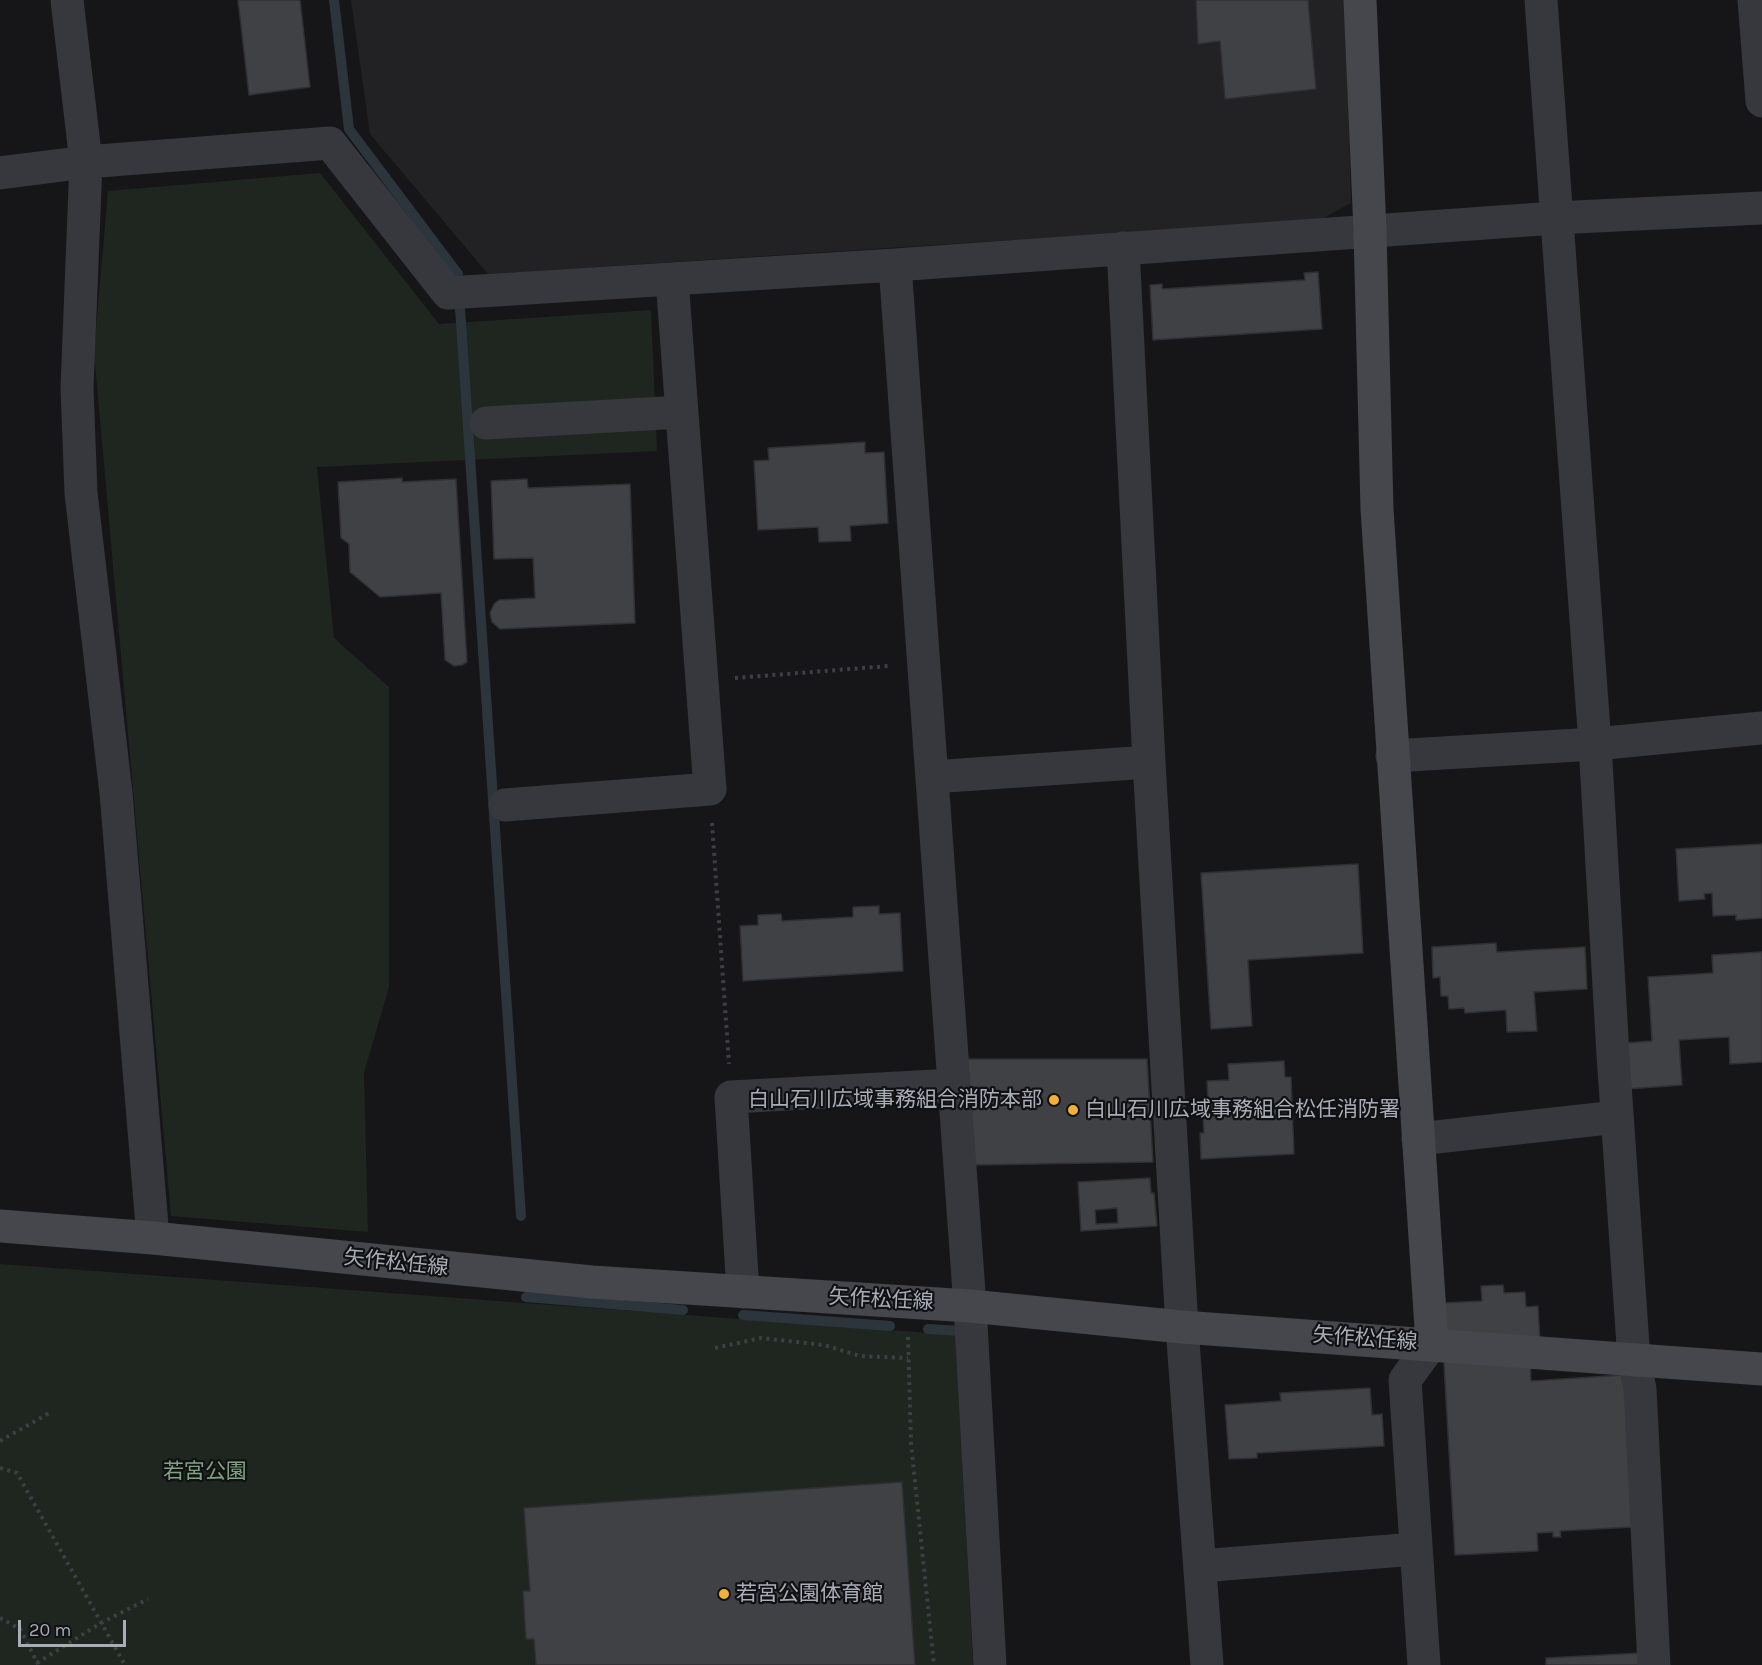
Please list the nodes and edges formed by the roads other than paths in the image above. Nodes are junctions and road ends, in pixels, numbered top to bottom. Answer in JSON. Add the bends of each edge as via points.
{"nodes":[{"id":1,"x":67,"y":0,"type":"edge"},
{"id":2,"x":1360,"y":0,"type":"edge"},
{"id":3,"x":1540,"y":0,"type":"edge"},
{"id":4,"x":1754,"y":0,"type":"edge"},
{"id":5,"x":1762,"y":101,"type":"edge"},
{"id":6,"x":86,"y":162,"type":"junction"},
{"id":7,"x":0,"y":172,"type":"edge"},
{"id":8,"x":1762,"y":208,"type":"edge"},
{"id":9,"x":1555,"y":218,"type":"junction"},
{"id":10,"x":1370,"y":231,"type":"junction"},
{"id":11,"x":1123,"y":248,"type":"junction"},
{"id":12,"x":895,"y":264,"type":"junction"},
{"id":13,"x":672,"y":279,"type":"junction"},
{"id":14,"x":682,"y":412,"type":"junction"},
{"id":15,"x":486,"y":423,"type":"dead end"},
{"id":16,"x":1762,"y":728,"type":"edge"},
{"id":17,"x":1595,"y":744,"type":"junction"},
{"id":18,"x":1392,"y":756,"type":"junction"},
{"id":19,"x":1149,"y":762,"type":"junction"},
{"id":20,"x":932,"y":777,"type":"junction"},
{"id":21,"x":505,"y":806,"type":"dead end"},
{"id":22,"x":954,"y":1085,"type":"junction"},
{"id":23,"x":1617,"y":1117,"type":"junction"},
{"id":24,"x":1418,"y":1139,"type":"junction"},
{"id":25,"x":0,"y":1226,"type":"edge"},
{"id":26,"x":153,"y":1238,"type":"junction"},
{"id":27,"x":742,"y":1292,"type":"junction"},
{"id":28,"x":970,"y":1306,"type":"junction"},
{"id":29,"x":1182,"y":1327,"type":"junction"},
{"id":30,"x":1432,"y":1343,"type":"junction"},
{"id":31,"x":1634,"y":1360,"type":"junction"},
{"id":32,"x":1762,"y":1369,"type":"edge"},
{"id":33,"x":1416,"y":1549,"type":"junction"},
{"id":34,"x":1200,"y":1566,"type":"junction"},
{"id":35,"x":990,"y":1665,"type":"edge"},
{"id":36,"x":1207,"y":1665,"type":"edge"},
{"id":37,"x":1424,"y":1665,"type":"edge"},
{"id":38,"x":1653,"y":1665,"type":"edge"}],
"edges":[{"from":1,"to":6,"type":"street"},
{"from":2,"to":10,"type":"main road"},
{"from":3,"to":9,"type":"street"},
{"from":4,"to":5,"type":"street"},
{"from":6,"to":7,"type":"street"},
{"from":6,"to":13,"type":"street","via":[[330,143],[448,293]]},
{"from":6,"to":26,"type":"street","via":[[77,388],[81,493],[116,793]]},
{"from":8,"to":9,"type":"street"},
{"from":9,"to":10,"type":"street"},
{"from":9,"to":17,"type":"street"},
{"from":10,"to":11,"type":"street"},
{"from":10,"to":18,"type":"main road","via":[[1377,509]]},
{"from":11,"to":12,"type":"street"},
{"from":11,"to":19,"type":"street"},
{"from":12,"to":13,"type":"street"},
{"from":12,"to":20,"type":"street"},
{"from":13,"to":14,"type":"street"},
{"from":14,"to":15,"type":"street"},
{"from":14,"to":21,"type":"street","via":[[710,789]]},
{"from":16,"to":17,"type":"street"},
{"from":17,"to":18,"type":"street"},
{"from":17,"to":23,"type":"street"},
{"from":18,"to":24,"type":"main road"},
{"from":19,"to":20,"type":"street"},
{"from":19,"to":29,"type":"street"},
{"from":20,"to":22,"type":"street"},
{"from":22,"to":27,"type":"street","via":[[731,1097]]},
{"from":22,"to":28,"type":"street"},
{"from":23,"to":24,"type":"street"},
{"from":23,"to":31,"type":"street"},
{"from":24,"to":30,"type":"main road"},
{"from":25,"to":26,"type":"main road","name":"矢作松任線"},
{"from":26,"to":27,"type":"main road","name":"矢作松任線","via":[[592,1282]]},
{"from":27,"to":28,"type":"main road","name":"矢作松任線"},
{"from":28,"to":29,"type":"main road","name":"矢作松任線"},
{"from":28,"to":35,"type":"street"},
{"from":29,"to":30,"type":"main road","name":"矢作松任線"},
{"from":29,"to":34,"type":"street"},
{"from":30,"to":31,"type":"main road","name":"矢作松任線"},
{"from":30,"to":33,"type":"street","via":[[1406,1380]]},
{"from":31,"to":32,"type":"main road","name":"矢作松任線"},
{"from":31,"to":38,"type":"street","via":[[1640,1389]]},
{"from":33,"to":34,"type":"street"},
{"from":33,"to":37,"type":"street"},
{"from":34,"to":36,"type":"street"}]}
